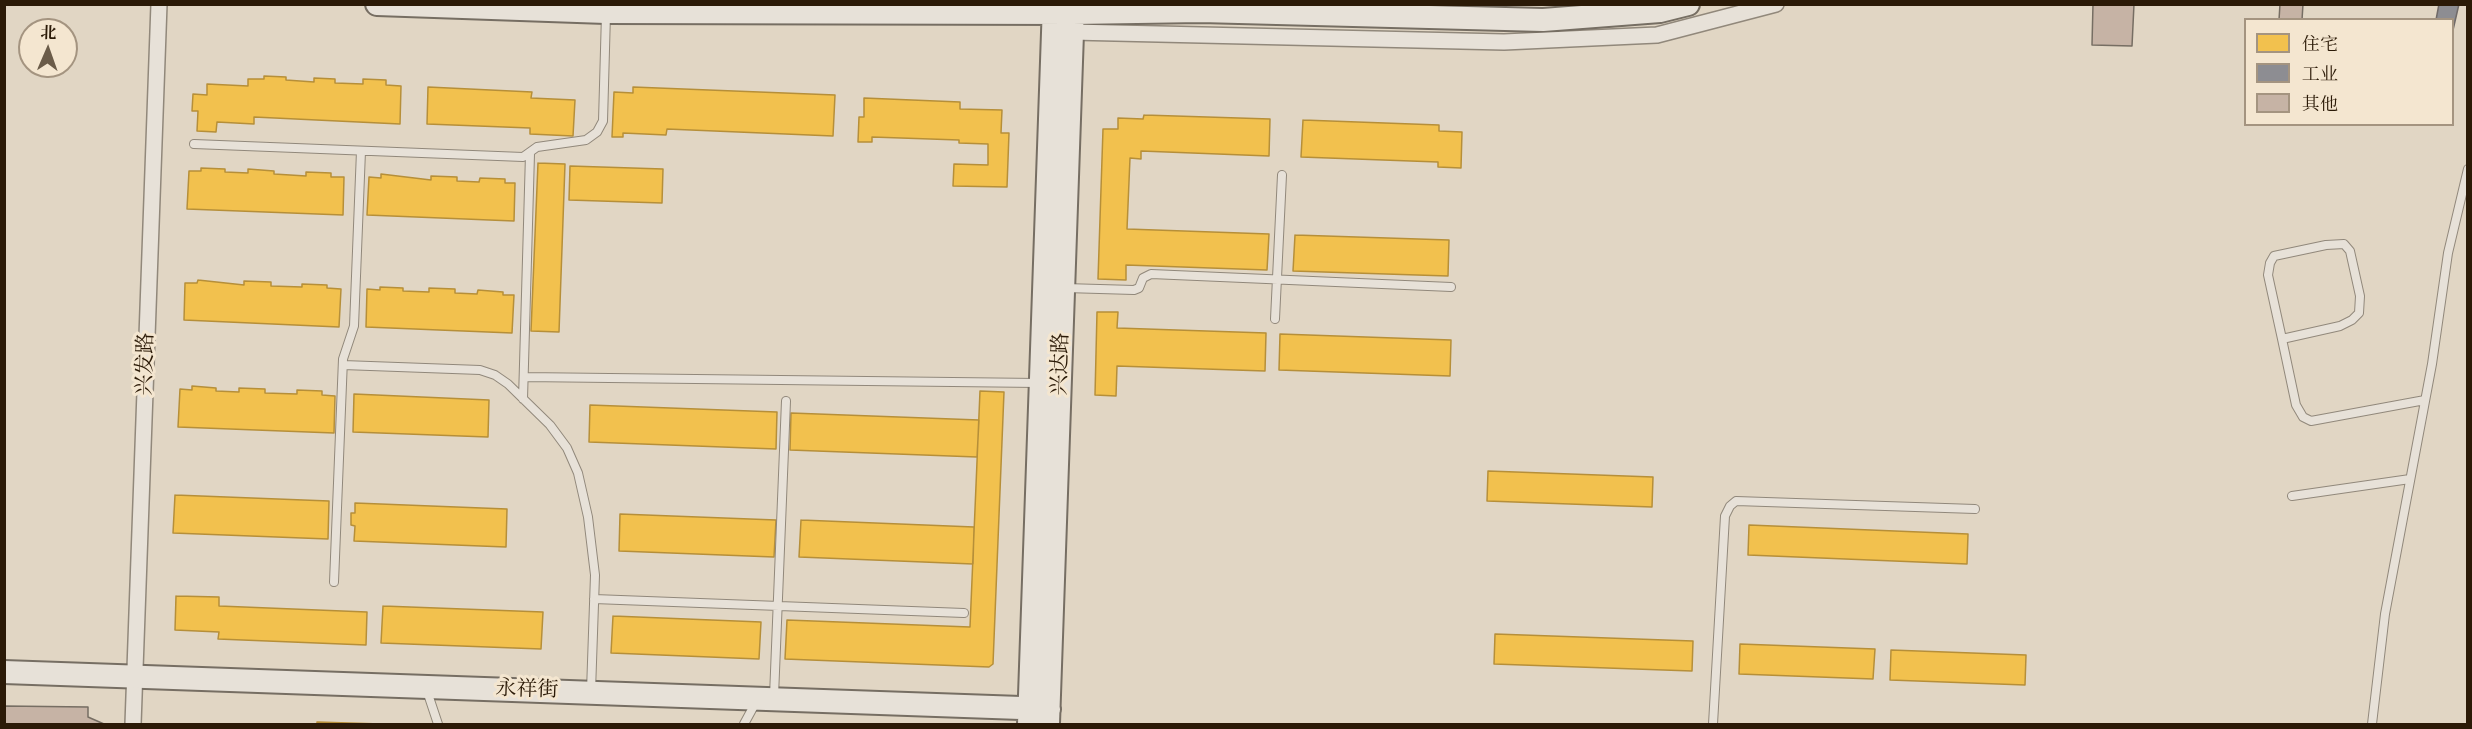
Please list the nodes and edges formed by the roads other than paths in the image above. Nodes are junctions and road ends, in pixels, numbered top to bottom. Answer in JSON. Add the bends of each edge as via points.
{"nodes":[{"id":1,"x":159,"y":4,"type":"edge"},
{"id":2,"x":377,"y":4,"type":"edge"},
{"id":3,"x":1688,"y":4,"type":"edge"},
{"id":4,"x":1776,"y":4,"type":"edge"},
{"id":5,"x":606,"y":12,"type":"junction"},
{"id":6,"x":1065,"y":13,"type":"edge"},
{"id":7,"x":194,"y":144,"type":"dead end"},
{"id":8,"x":361,"y":151,"type":"junction"},
{"id":9,"x":530,"y":154,"type":"junction"},
{"id":10,"x":2468,"y":169,"type":"edge"},
{"id":11,"x":1282,"y":175,"type":"dead end"},
{"id":12,"x":1277,"y":279,"type":"junction"},
{"id":13,"x":1451,"y":287,"type":"dead end"},
{"id":14,"x":1064,"y":288,"type":"junction"},
{"id":15,"x":1275,"y":319,"type":"dead end"},
{"id":16,"x":2282,"y":339,"type":"junction"},
{"id":17,"x":343,"y":364,"type":"junction"},
{"id":18,"x":524,"y":377,"type":"junction"},
{"id":19,"x":1041,"y":383,"type":"junction"},
{"id":20,"x":523,"y":399,"type":"junction"},
{"id":21,"x":2425,"y":400,"type":"junction"},
{"id":22,"x":786,"y":401,"type":"dead end"},
{"id":23,"x":2410,"y":479,"type":"junction"},
{"id":24,"x":2292,"y":496,"type":"dead end"},
{"id":25,"x":1975,"y":509,"type":"dead end"},
{"id":26,"x":334,"y":582,"type":"dead end"},
{"id":27,"x":594,"y":599,"type":"junction"},
{"id":28,"x":777,"y":606,"type":"junction"},
{"id":29,"x":964,"y":614,"type":"dead end"},
{"id":30,"x":4,"y":672,"type":"edge"},
{"id":31,"x":135,"y":677,"type":"junction"},
{"id":32,"x":425,"y":687,"type":"junction"},
{"id":33,"x":591,"y":693,"type":"junction"},
{"id":34,"x":765,"y":699,"type":"junction"},
{"id":35,"x":1039,"y":717,"type":"edge"},
{"id":36,"x":133,"y":724,"type":"edge"},
{"id":37,"x":438,"y":724,"type":"edge"},
{"id":38,"x":744,"y":724,"type":"edge"},
{"id":39,"x":1713,"y":724,"type":"edge"},
{"id":40,"x":2372,"y":724,"type":"edge"}],
"edges":[{"from":1,"to":31,"type":"street","name":"兴发路"},
{"from":2,"to":5,"type":"main road"},
{"from":3,"to":6,"type":"main road","via":[[1660,11],[1544,20],[1201,11]]},
{"from":4,"to":6,"type":"street","via":[[1657,35],[1504,42]]},
{"from":5,"to":6,"type":"main road"},
{"from":5,"to":9,"type":"lane","via":[[603,121],[586,140],[537,147]]},
{"from":6,"to":14,"type":"main road","name":"兴达路"},
{"from":6,"to":19,"type":"main road","name":"兴达路"},
{"from":7,"to":8,"type":"lane"},
{"from":8,"to":9,"type":"lane","via":[[523,157]]},
{"from":8,"to":17,"type":"lane","via":[[354,326]]},
{"from":9,"to":18,"type":"lane"},
{"from":10,"to":21,"type":"lane","via":[[2448,253]]},
{"from":11,"to":12,"type":"lane"},
{"from":12,"to":13,"type":"lane"},
{"from":12,"to":14,"type":"lane","via":[[1151,274],[1134,290]]},
{"from":12,"to":15,"type":"lane"},
{"from":14,"to":35,"type":"main road","name":"兴达路"},
{"from":16,"to":16,"type":"lane","via":[[2268,275],[2274,256],[2344,244],[2350,251],[2360,296],[2359,313],[2340,326]]},
{"from":16,"to":21,"type":"lane","via":[[2296,405],[2303,417],[2311,421]]},
{"from":17,"to":20,"type":"lane","via":[[480,370],[495,375]]},
{"from":17,"to":26,"type":"lane"},
{"from":18,"to":19,"type":"lane"},
{"from":18,"to":20,"type":"lane"},
{"from":19,"to":35,"type":"main road","name":"兴达路"},
{"from":20,"to":27,"type":"lane","via":[[550,425],[567,448],[578,473],[594,554]]},
{"from":21,"to":23,"type":"lane"},
{"from":22,"to":28,"type":"lane"},
{"from":23,"to":24,"type":"lane"},
{"from":23,"to":40,"type":"lane","via":[[2385,614]]},
{"from":25,"to":39,"type":"lane","via":[[1737,501],[1730,506],[1725,516]]},
{"from":27,"to":28,"type":"lane"},
{"from":27,"to":33,"type":"lane"},
{"from":28,"to":29,"type":"lane"},
{"from":28,"to":34,"type":"lane"},
{"from":30,"to":31,"type":"main road","name":"永祥街"},
{"from":31,"to":32,"type":"main road","name":"永祥街"},
{"from":31,"to":36,"type":"street","name":"兴发路"},
{"from":32,"to":33,"type":"main road","name":"永祥街"},
{"from":32,"to":37,"type":"lane"},
{"from":33,"to":34,"type":"main road","name":"永祥街"},
{"from":34,"to":35,"type":"main road","name":"永祥街"},
{"from":34,"to":38,"type":"lane"}]}
